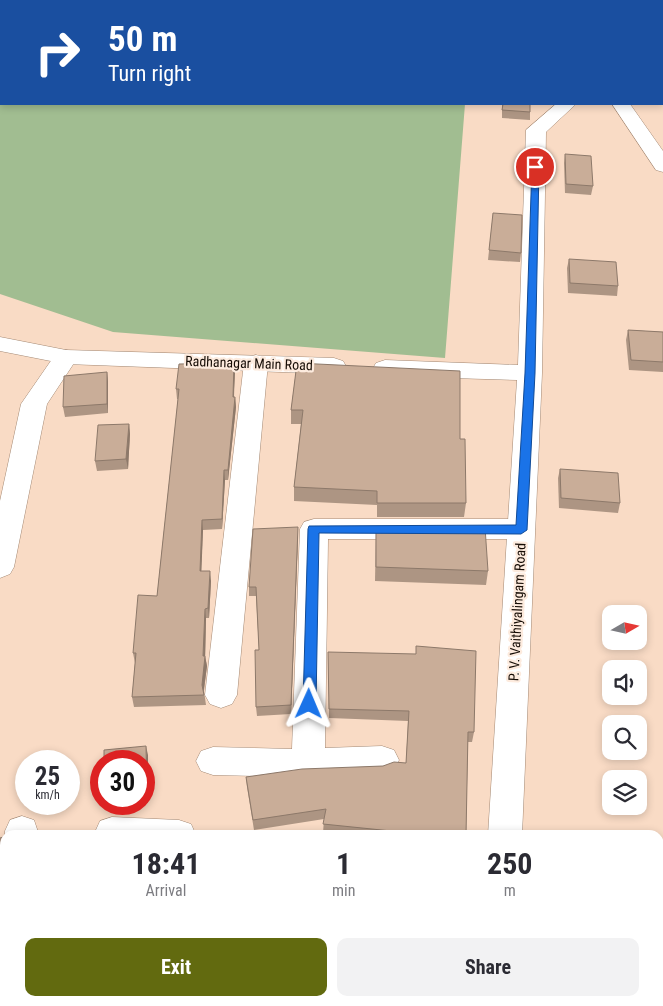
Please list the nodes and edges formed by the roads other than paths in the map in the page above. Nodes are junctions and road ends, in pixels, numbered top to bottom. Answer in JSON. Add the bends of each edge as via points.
{"nodes":[{"id":1,"x":565,"y":105,"type":"edge"},
{"id":2,"x":622,"y":105,"type":"edge"},
{"id":3,"x":663,"y":166,"type":"edge"},
{"id":4,"x":0,"y":344,"type":"edge"},
{"id":5,"x":66,"y":357,"type":"junction"},
{"id":6,"x":256,"y":363,"type":"junction"},
{"id":7,"x":530,"y":373,"type":"junction"},
{"id":8,"x":6,"y":510,"type":"edge"},
{"id":9,"x":521,"y":530,"type":"junction"},
{"id":10,"x":0,"y":567,"type":"edge"},
{"id":11,"x":221,"y":696,"type":"dead end"},
{"id":12,"x":382,"y":760,"type":"dead end"},
{"id":13,"x":214,"y":761,"type":"dead end"},
{"id":14,"x":308,"y":763,"type":"junction"},
{"id":15,"x":505,"y":830,"type":"edge"}],
"edges":[{"from":1,"to":7,"type":"street","name":"P. V. Vaithiyalingam Road","via":[[536,130]]},
{"from":2,"to":3,"type":"street"},
{"from":4,"to":5,"type":"street","name":"Radhanagar Main Road"},
{"from":5,"to":6,"type":"street","name":"Radhanagar Main Road"},
{"from":5,"to":8,"type":"street","via":[[34,404]]},
{"from":6,"to":7,"type":"street","name":"Radhanagar Main Road"},
{"from":6,"to":11,"type":"street"},
{"from":7,"to":9,"type":"street","name":"P. V. Vaithiyalingam Road"},
{"from":8,"to":10,"type":"street"},
{"from":9,"to":14,"type":"street","via":[[314,529]]},
{"from":9,"to":15,"type":"street","name":"P. V. Vaithiyalingam Road"},
{"from":12,"to":14,"type":"street"},
{"from":13,"to":14,"type":"street"}]}
